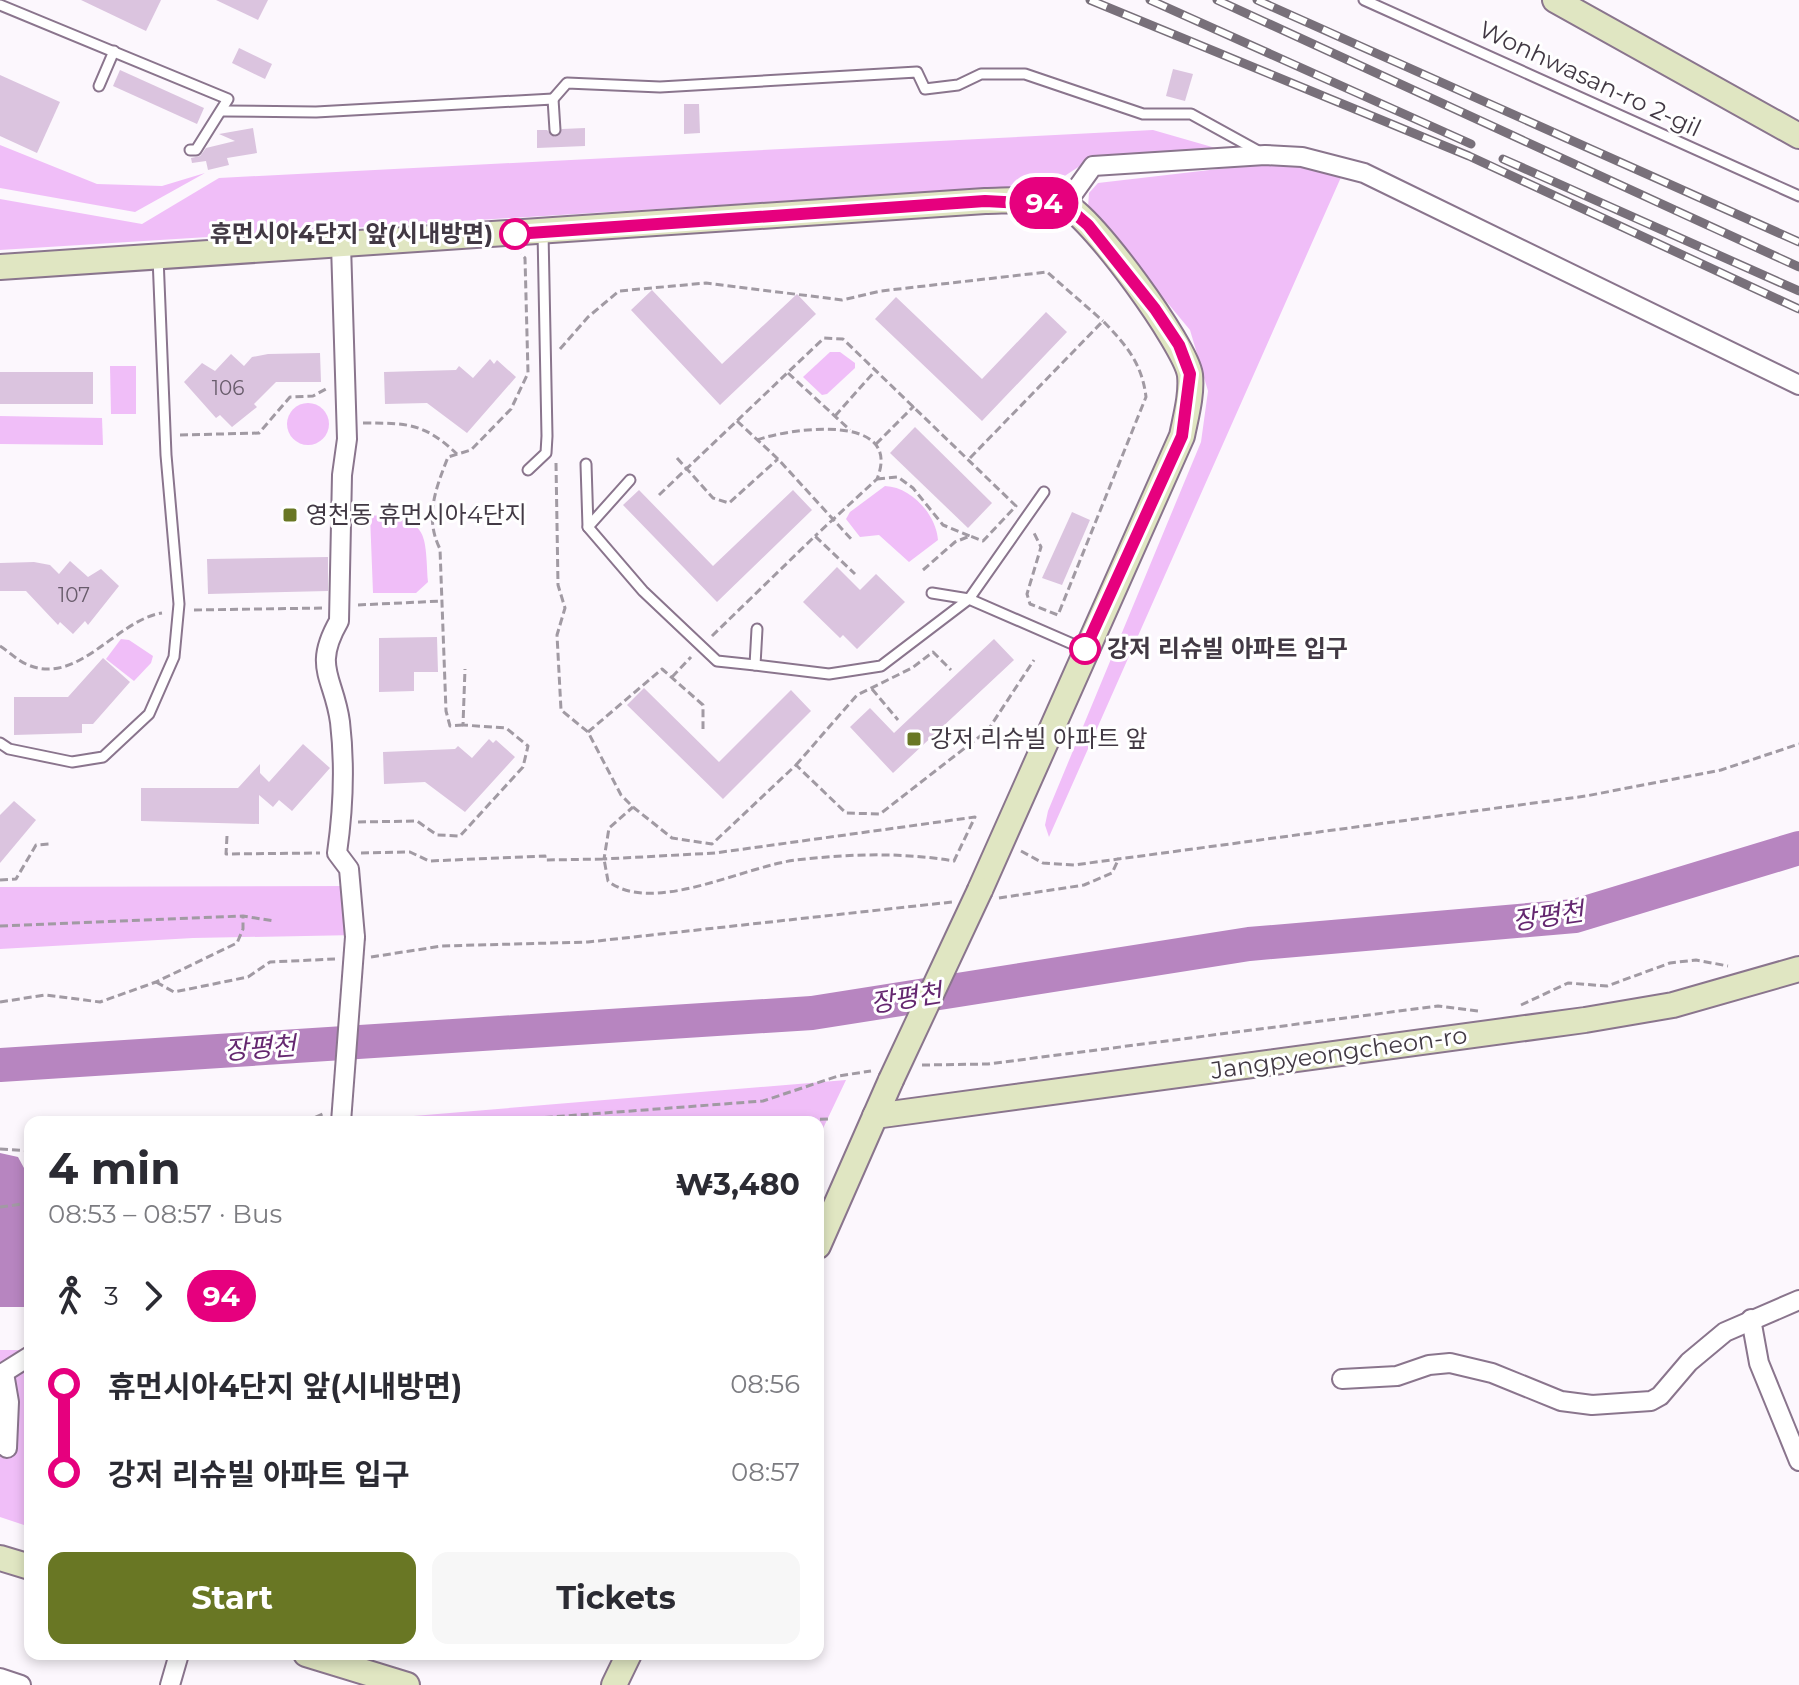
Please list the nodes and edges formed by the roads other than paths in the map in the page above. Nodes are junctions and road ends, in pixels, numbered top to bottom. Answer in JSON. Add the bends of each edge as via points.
{"nodes":[{"id":1,"x":1364,"y":0,"type":"edge"},
{"id":2,"x":1555,"y":0,"type":"edge"},
{"id":3,"x":0,"y":5,"type":"edge"},
{"id":4,"x":114,"y":51,"type":"junction"},
{"id":5,"x":99,"y":86,"type":"dead end"},
{"id":6,"x":553,"y":99,"type":"junction"},
{"id":7,"x":223,"y":111,"type":"junction"},
{"id":8,"x":555,"y":130,"type":"dead end"},
{"id":9,"x":1799,"y":136,"type":"edge"},
{"id":10,"x":190,"y":150,"type":"dead end"},
{"id":11,"x":1265,"y":155,"type":"junction"},
{"id":12,"x":1799,"y":196,"type":"edge"},
{"id":13,"x":1065,"y":205,"type":"junction"},
{"id":14,"x":543,"y":232,"type":"junction"},
{"id":15,"x":341,"y":245,"type":"junction"},
{"id":16,"x":158,"y":257,"type":"junction"},
{"id":17,"x":0,"y":267,"type":"edge"},
{"id":18,"x":1799,"y":385,"type":"edge"},
{"id":19,"x":586,"y":464,"type":"dead end"},
{"id":20,"x":528,"y":470,"type":"dead end"},
{"id":21,"x":630,"y":480,"type":"dead end"},
{"id":22,"x":1044,"y":492,"type":"dead end"},
{"id":23,"x":588,"y":527,"type":"junction"},
{"id":24,"x":932,"y":593,"type":"dead end"},
{"id":25,"x":969,"y":599,"type":"junction"},
{"id":26,"x":757,"y":629,"type":"dead end"},
{"id":27,"x":1084,"y":649,"type":"junction"},
{"id":28,"x":755,"y":665,"type":"junction"},
{"id":29,"x":0,"y":743,"type":"edge"},
{"id":30,"x":1799,"y":969,"type":"edge"},
{"id":31,"x":341,"y":1116,"type":"edge"},
{"id":32,"x":875,"y":1116,"type":"junction"},
{"id":33,"x":824,"y":1232,"type":"edge"},
{"id":34,"x":1799,"y":1300,"type":"edge"},
{"id":35,"x":1751,"y":1319,"type":"junction"},
{"id":36,"x":24,"y":1360,"type":"edge"},
{"id":37,"x":2,"y":1374,"type":"edge"},
{"id":38,"x":1342,"y":1379,"type":"dead end"},
{"id":39,"x":7,"y":1448,"type":"dead end"},
{"id":40,"x":1799,"y":1461,"type":"edge"},
{"id":41,"x":0,"y":1558,"type":"edge"},
{"id":42,"x":24,"y":1565,"type":"edge"},
{"id":43,"x":177,"y":1660,"type":"edge"},
{"id":44,"x":326,"y":1660,"type":"edge"},
{"id":45,"x":626,"y":1660,"type":"edge"},
{"id":46,"x":0,"y":1678,"type":"edge"},
{"id":47,"x":21,"y":1685,"type":"edge"},
{"id":48,"x":170,"y":1685,"type":"edge"},
{"id":49,"x":407,"y":1685,"type":"edge"},
{"id":50,"x":614,"y":1685,"type":"edge"}],
"edges":[{"from":1,"to":12,"type":"lane","name":"Wonhwasan-ro 2-gil"},
{"from":2,"to":9,"type":"street"},
{"from":3,"to":4,"type":"lane"},
{"from":4,"to":5,"type":"lane"},
{"from":4,"to":7,"type":"lane","via":[[228,99]]},
{"from":6,"to":7,"type":"lane","via":[[316,112]]},
{"from":6,"to":8,"type":"lane"},
{"from":6,"to":11,"type":"lane","via":[[567,83],[660,87],[917,72],[925,89],[958,85],[981,74],[1025,74],[1143,114],[1191,114]]},
{"from":7,"to":10,"type":"lane","via":[[196,150]]},
{"from":11,"to":13,"type":"street","via":[[1093,166]]},
{"from":11,"to":18,"type":"street","via":[[1302,157],[1364,173]]},
{"from":13,"to":14,"type":"street","via":[[985,201]]},
{"from":13,"to":27,"type":"street","via":[[1088,225],[1155,309],[1179,345],[1190,374],[1182,436]]},
{"from":14,"to":15,"type":"street"},
{"from":14,"to":20,"type":"lane","via":[[546,453]]},
{"from":15,"to":16,"type":"street"},
{"from":15,"to":31,"type":"street","bridge":true,"via":[[347,423],[339,621],[328,640],[324,667],[340,722],[337,853],[349,869],[355,937]]},
{"from":16,"to":17,"type":"street"},
{"from":16,"to":29,"type":"lane","via":[[179,611],[174,657],[149,714],[103,757],[72,762]]},
{"from":19,"to":23,"type":"lane"},
{"from":21,"to":23,"type":"lane"},
{"from":22,"to":25,"type":"lane"},
{"from":23,"to":28,"type":"lane","via":[[643,591],[717,661]]},
{"from":24,"to":25,"type":"lane"},
{"from":25,"to":27,"type":"lane"},
{"from":25,"to":28,"type":"lane","via":[[881,666],[829,674]]},
{"from":26,"to":28,"type":"lane"},
{"from":27,"to":32,"type":"street","bridge":true,"via":[[1001,841],[989,894],[888,1075]]},
{"from":30,"to":32,"type":"street","name":"Jangpyeongcheon-ro","via":[[1673,1005],[1585,1020]]},
{"from":32,"to":33,"type":"street"},
{"from":34,"to":35,"type":"street"},
{"from":35,"to":38,"type":"street","via":[[1697,1355],[1660,1396],[1633,1404],[1561,1401],[1492,1373],[1450,1363],[1397,1376]]},
{"from":35,"to":40,"type":"street","via":[[1759,1363]]},
{"from":36,"to":37,"type":"street"},
{"from":37,"to":39,"type":"street","via":[[9,1402]]},
{"from":41,"to":42,"type":"street"},
{"from":43,"to":48,"type":"street"},
{"from":44,"to":49,"type":"street"},
{"from":45,"to":50,"type":"street"},
{"from":46,"to":47,"type":"street"}]}
